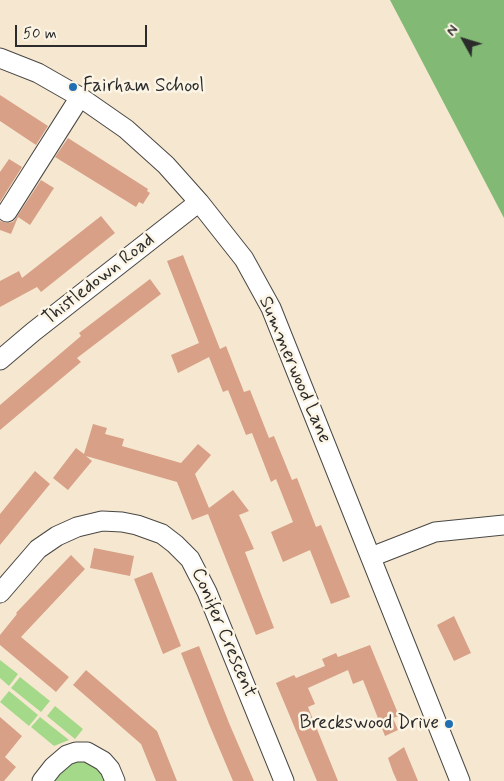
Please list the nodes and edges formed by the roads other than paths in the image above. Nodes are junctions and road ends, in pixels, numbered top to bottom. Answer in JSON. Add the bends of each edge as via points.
{"nodes":[{"id":1,"x":0,"y":58,"type":"edge"},
{"id":2,"x":80,"y":97,"type":"junction"},
{"id":3,"x":199,"y":202,"type":"junction"},
{"id":4,"x":7,"y":212,"type":"dead end"},
{"id":5,"x":0,"y":360,"type":"edge"},
{"id":6,"x":504,"y":525,"type":"edge"},
{"id":7,"x":371,"y":558,"type":"junction"},
{"id":8,"x":0,"y":593,"type":"edge"},
{"id":9,"x":42,"y":781,"type":"edge"},
{"id":10,"x":115,"y":781,"type":"edge"},
{"id":11,"x":284,"y":781,"type":"edge"},
{"id":12,"x":460,"y":781,"type":"edge"}],
"edges":[{"from":1,"to":2,"type":"street","name":"Summerwood Lane","via":[[38,73]]},
{"from":2,"to":3,"type":"street","name":"Summerwood Lane","via":[[126,129],[166,165]]},
{"from":2,"to":4,"type":"street"},
{"from":3,"to":5,"type":"street","name":"Thistledown Road"},
{"from":3,"to":7,"type":"street","name":"Summerwood Lane","via":[[244,259],[271,308]]},
{"from":6,"to":7,"type":"street","via":[[435,532]]},
{"from":7,"to":12,"type":"street","name":"Summerwood Lane"},
{"from":8,"to":11,"type":"street","name":"Conifer Crescent","via":[[38,549],[76,527],[102,521],[122,522],[162,534],[184,552],[197,570]]},
{"from":9,"to":10,"type":"street","via":[[68,755],[87,752],[110,769]]}]}
